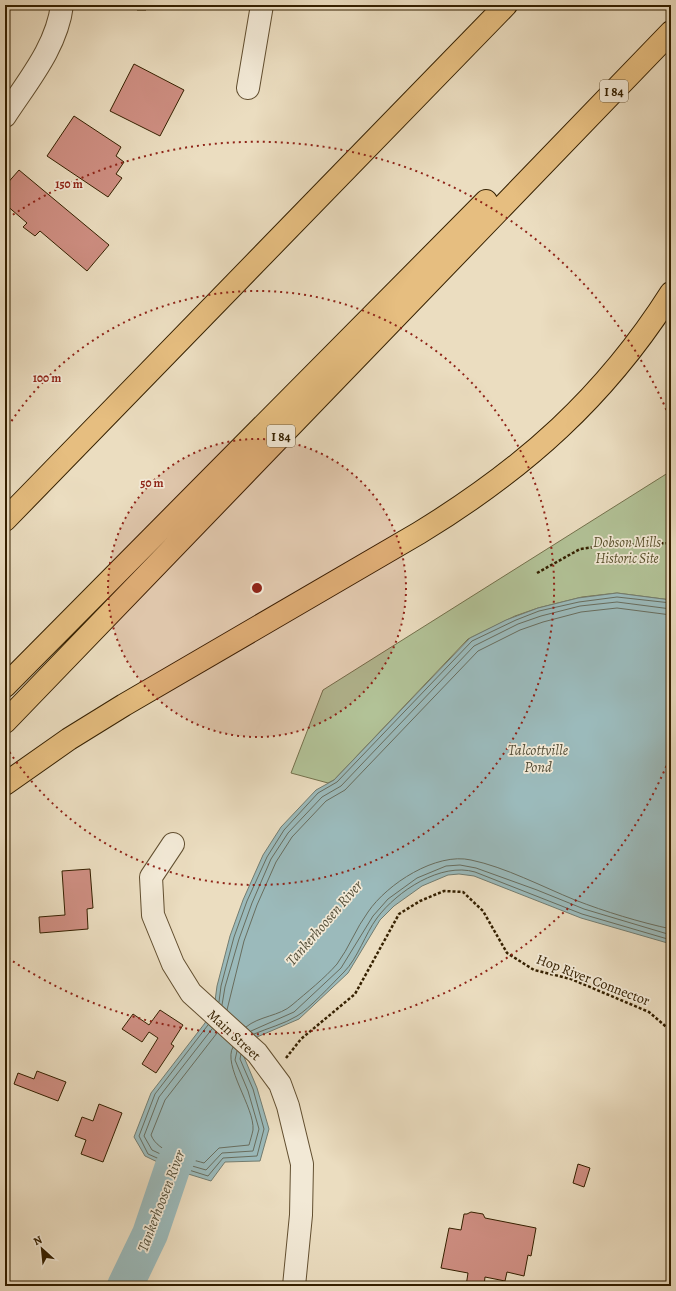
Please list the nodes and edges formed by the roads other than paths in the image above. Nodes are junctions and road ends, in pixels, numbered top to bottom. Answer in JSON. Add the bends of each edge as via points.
{"nodes":[{"id":1,"x":62,"y":5,"type":"edge"},
{"id":2,"x":262,"y":5,"type":"edge"},
{"id":3,"x":506,"y":5,"type":"edge"},
{"id":4,"x":671,"y":32,"type":"edge"},
{"id":5,"x":248,"y":88,"type":"dead end"},
{"id":6,"x":600,"y":105,"type":"junction"},
{"id":7,"x":5,"y":116,"type":"edge"},
{"id":8,"x":671,"y":293,"type":"edge"},
{"id":9,"x":5,"y":520,"type":"edge"},
{"id":10,"x":5,"y":686,"type":"edge"},
{"id":11,"x":5,"y":722,"type":"edge"},
{"id":12,"x":5,"y":784,"type":"edge"},
{"id":13,"x":173,"y":844,"type":"dead end"},
{"id":14,"x":294,"y":1286,"type":"edge"}],
"edges":[{"from":1,"to":7,"type":"street","via":[[48,49]]},
{"from":2,"to":5,"type":"street"},
{"from":3,"to":9,"type":"highway"},
{"from":4,"to":6,"type":"highway","number":"I 84"},
{"from":6,"to":10,"type":"highway","via":[[508,180]]},
{"from":6,"to":11,"type":"highway","number":"I 84"},
{"from":8,"to":12,"type":"highway","via":[[610,376],[584,406],[540,448],[505,475],[419,533],[69,739]]},
{"from":13,"to":14,"type":"street","name":"Main Street","via":[[151,877],[154,915],[173,964],[191,993],[257,1053],[280,1084],[288,1106],[302,1164],[301,1215]]}]}
